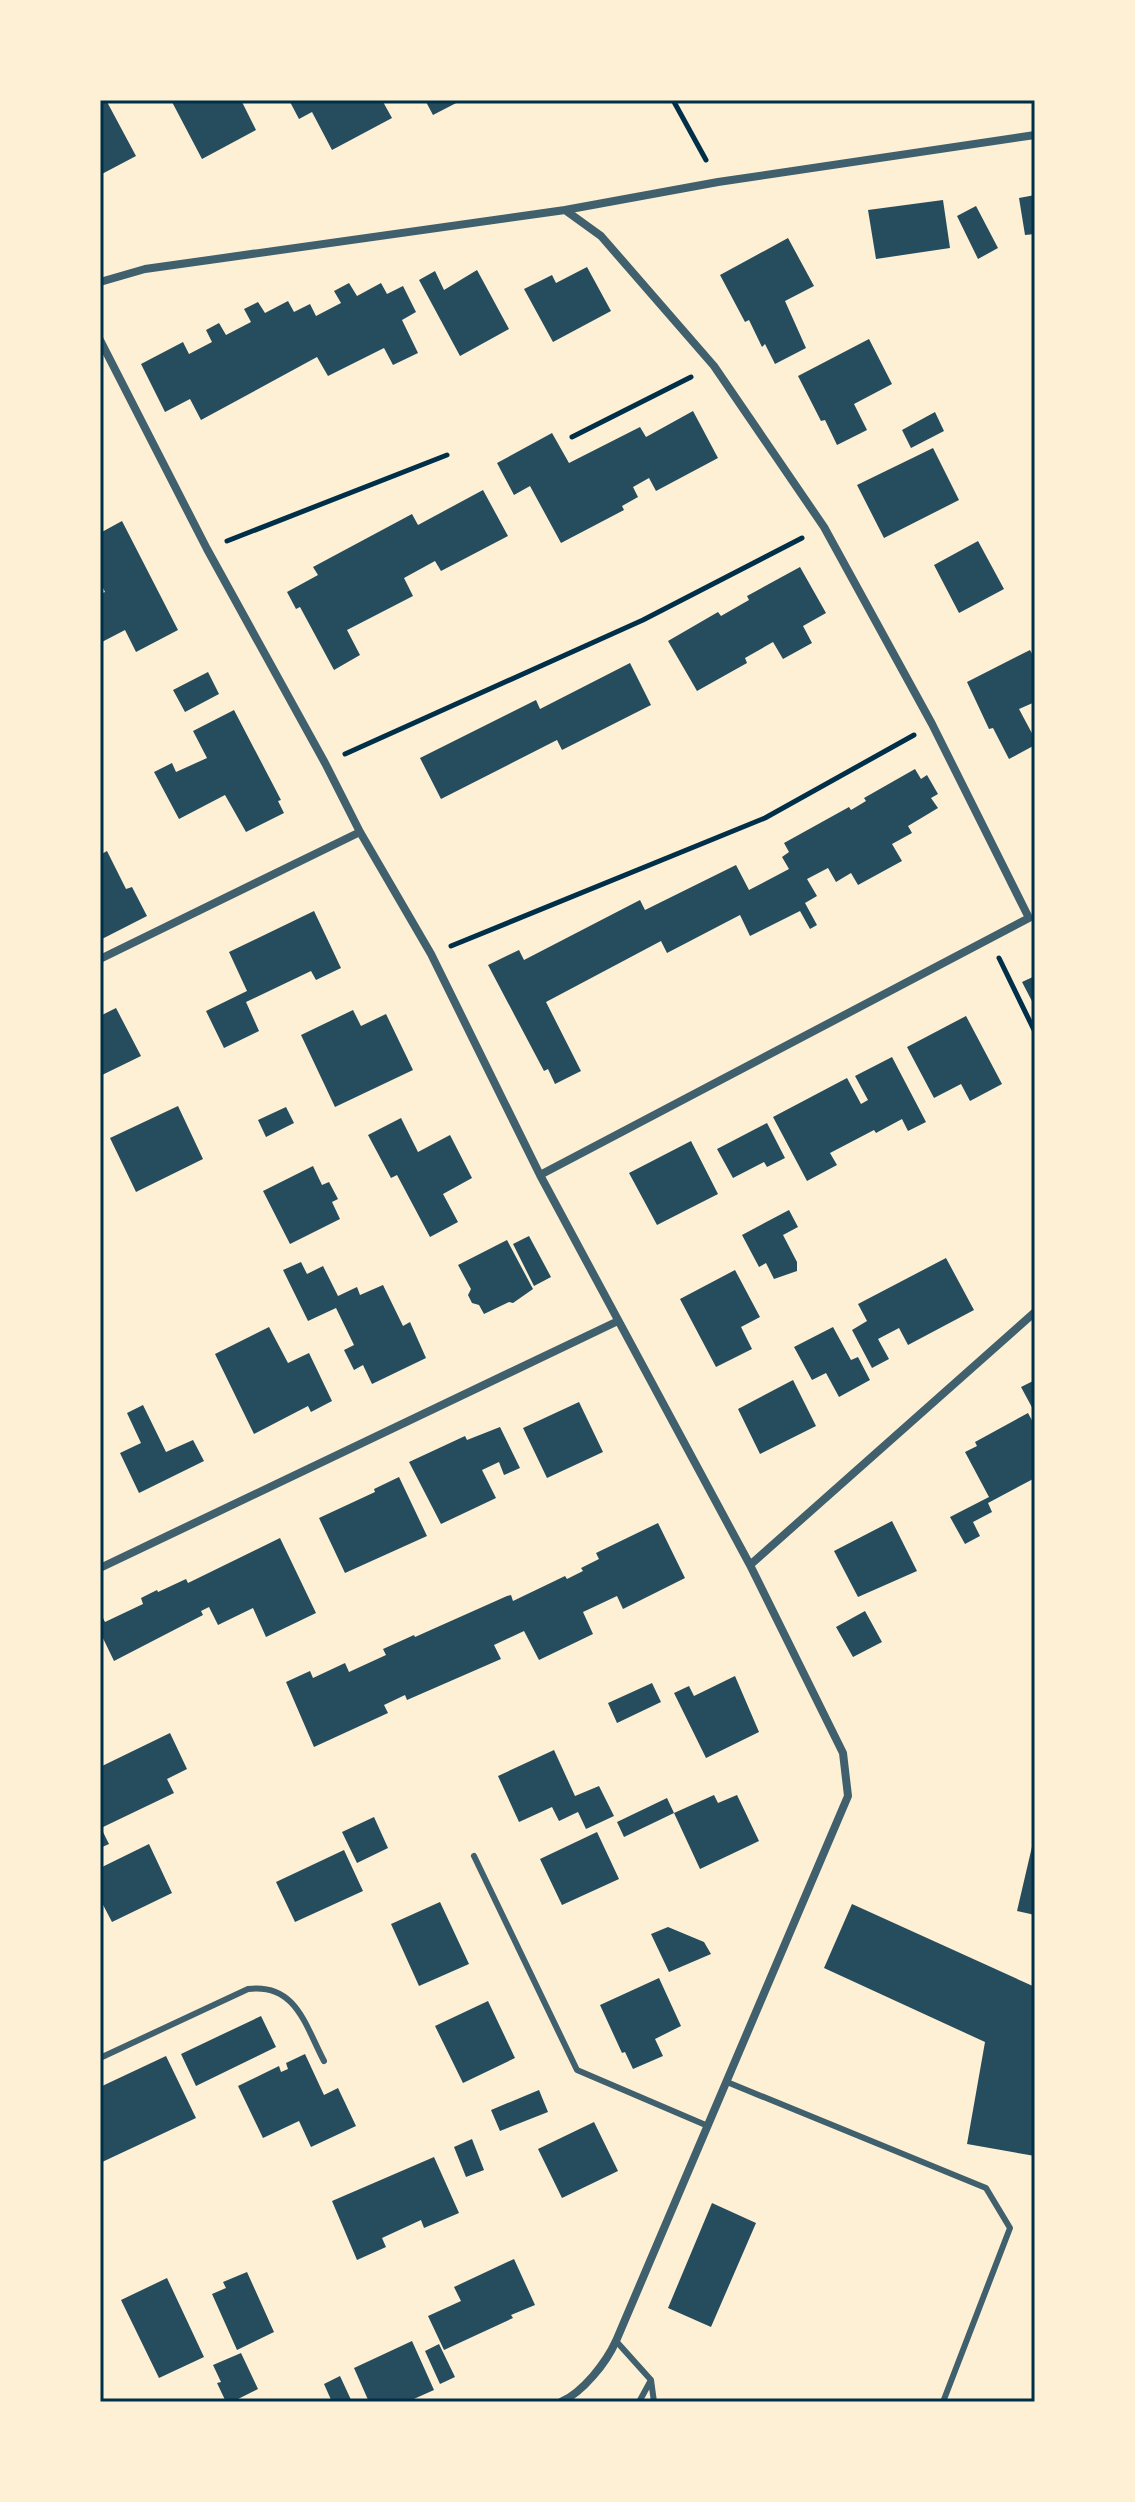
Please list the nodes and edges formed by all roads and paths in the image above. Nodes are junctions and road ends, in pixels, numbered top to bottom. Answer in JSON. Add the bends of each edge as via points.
{"nodes":[{"id":1,"x":673,"y":100,"type":"edge"},
{"id":2,"x":1035,"y":135,"type":"edge"},
{"id":3,"x":718,"y":182,"type":"junction"},
{"id":4,"x":565,"y":210,"type":"junction"},
{"id":5,"x":100,"y":282,"type":"edge"},
{"id":6,"x":100,"y":340,"type":"edge"},
{"id":7,"x":714,"y":366,"type":"junction"},
{"id":8,"x":572,"y":437,"type":"dead end"},
{"id":9,"x":447,"y":455,"type":"dead end"},
{"id":10,"x":824,"y":527,"type":"junction"},
{"id":11,"x":207,"y":549,"type":"junction"},
{"id":12,"x":932,"y":724,"type":"junction"},
{"id":13,"x":325,"y":763,"type":"junction"},
{"id":14,"x":360,"y":832,"type":"junction"},
{"id":15,"x":1032,"y":916,"type":"edge"},
{"id":16,"x":989,"y":940,"type":"junction"},
{"id":17,"x":431,"y":954,"type":"junction"},
{"id":18,"x":100,"y":959,"type":"edge"},
{"id":19,"x":1035,"y":1032,"type":"edge"},
{"id":20,"x":540,"y":1175,"type":"junction"},
{"id":21,"x":1035,"y":1312,"type":"edge"},
{"id":22,"x":618,"y":1321,"type":"junction"},
{"id":23,"x":750,"y":1565,"type":"junction"},
{"id":24,"x":100,"y":1568,"type":"edge"},
{"id":25,"x":474,"y":1856,"type":"dead end"},
{"id":26,"x":100,"y":2058,"type":"edge"},
{"id":27,"x":324,"y":2061,"type":"dead end"},
{"id":28,"x":727,"y":2082,"type":"junction"},
{"id":29,"x":708,"y":2126,"type":"junction"},
{"id":30,"x":616,"y":2341,"type":"junction"},
{"id":31,"x":651,"y":2380,"type":"junction"},
{"id":32,"x":561,"y":2402,"type":"edge"},
{"id":33,"x":639,"y":2402,"type":"edge"},
{"id":34,"x":654,"y":2402,"type":"edge"},
{"id":35,"x":943,"y":2402,"type":"edge"}],
"edges":[{"from":1,"to":3,"type":"path"},
{"from":2,"to":3,"type":"street"},
{"from":3,"to":4,"type":"street"},
{"from":4,"to":5,"type":"street","via":[[145,269]]},
{"from":4,"to":7,"type":"street","via":[[601,236]]},
{"from":6,"to":11,"type":"street"},
{"from":7,"to":8,"type":"path"},
{"from":7,"to":10,"type":"street"},
{"from":9,"to":11,"type":"path"},
{"from":10,"to":12,"type":"street"},
{"from":10,"to":13,"type":"path","via":[[643,620]]},
{"from":11,"to":13,"type":"street"},
{"from":12,"to":15,"type":"street"},
{"from":12,"to":17,"type":"path","via":[[765,818]]},
{"from":13,"to":14,"type":"street"},
{"from":14,"to":17,"type":"street"},
{"from":14,"to":18,"type":"street"},
{"from":15,"to":16,"type":"street"},
{"from":16,"to":19,"type":"path"},
{"from":16,"to":20,"type":"street"},
{"from":17,"to":20,"type":"street"},
{"from":20,"to":22,"type":"street"},
{"from":21,"to":23,"type":"street"},
{"from":22,"to":23,"type":"street"},
{"from":22,"to":24,"type":"street"},
{"from":23,"to":28,"type":"street","via":[[843,1753],[848,1796]]},
{"from":25,"to":29,"type":"lane","via":[[577,2070]]},
{"from":26,"to":27,"type":"lane","via":[[248,1989],[264,1987],[294,2004]]},
{"from":28,"to":29,"type":"street"},
{"from":28,"to":35,"type":"lane","via":[[986,2188],[1010,2228]]},
{"from":29,"to":30,"type":"street"},
{"from":30,"to":31,"type":"lane"},
{"from":30,"to":32,"type":"street","via":[[573,2396]]},
{"from":31,"to":33,"type":"lane"},
{"from":31,"to":34,"type":"lane"}]}
